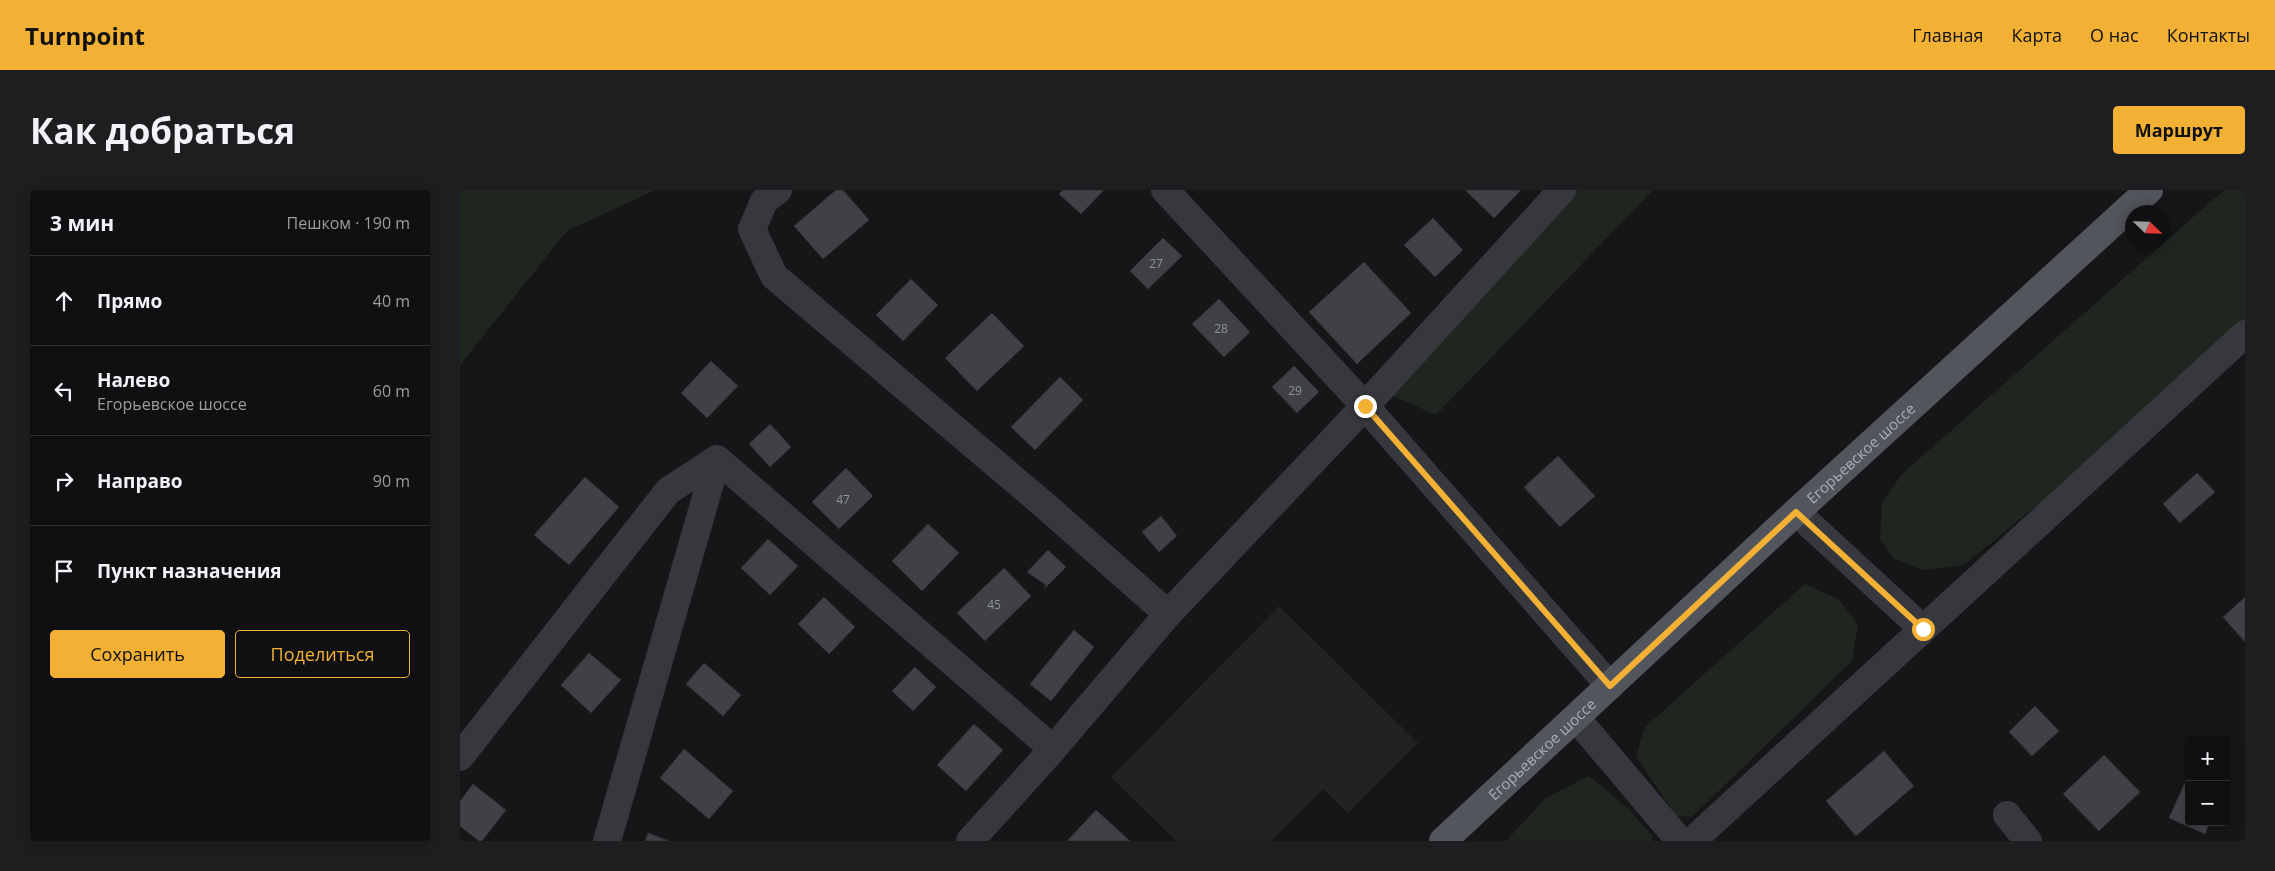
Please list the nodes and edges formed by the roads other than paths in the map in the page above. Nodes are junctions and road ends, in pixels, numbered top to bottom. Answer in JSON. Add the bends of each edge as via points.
{"nodes":[{"id":1,"x":778,"y":190,"type":"edge"},
{"id":2,"x":1165,"y":190,"type":"edge"},
{"id":3,"x":1562,"y":190,"type":"edge"},
{"id":4,"x":2148,"y":190,"type":"edge"},
{"id":5,"x":2245,"y":334,"type":"edge"},
{"id":6,"x":1365,"y":406,"type":"junction"},
{"id":7,"x":717,"y":459,"type":"junction"},
{"id":8,"x":1796,"y":512,"type":"junction"},
{"id":9,"x":1168,"y":614,"type":"junction"},
{"id":10,"x":1923,"y":629,"type":"junction"},
{"id":11,"x":1610,"y":686,"type":"junction"},
{"id":12,"x":1576,"y":719,"type":"junction"},
{"id":13,"x":1054,"y":749,"type":"junction"},
{"id":14,"x":460,"y":757,"type":"edge"},
{"id":15,"x":2007,"y":815,"type":"dead end"},
{"id":16,"x":1447,"y":840,"type":"edge"},
{"id":17,"x":607,"y":841,"type":"edge"},
{"id":18,"x":970,"y":841,"type":"edge"},
{"id":19,"x":1680,"y":841,"type":"edge"},
{"id":20,"x":1692,"y":841,"type":"edge"},
{"id":21,"x":2028,"y":841,"type":"edge"}],
"edges":[{"from":1,"to":9,"type":"street","via":[[764,201],[752,229],[774,276]]},
{"from":2,"to":6,"type":"street"},
{"from":3,"to":6,"type":"street"},
{"from":4,"to":8,"type":"main road","name":"Егорьевское шоссе"},
{"from":5,"to":10,"type":"street"},
{"from":6,"to":9,"type":"street"},
{"from":6,"to":11,"type":"street"},
{"from":7,"to":13,"type":"street"},
{"from":7,"to":14,"type":"street","via":[[668,491]]},
{"from":7,"to":17,"type":"street"},
{"from":8,"to":10,"type":"street"},
{"from":8,"to":11,"type":"main road","name":"Егорьевское шоссе"},
{"from":9,"to":13,"type":"street"},
{"from":10,"to":20,"type":"street"},
{"from":11,"to":12,"type":"main road","name":"Егорьевское шоссе"},
{"from":12,"to":16,"type":"main road","name":"Егорьевское шоссе"},
{"from":12,"to":19,"type":"street"},
{"from":13,"to":18,"type":"street"},
{"from":15,"to":21,"type":"street"}]}
